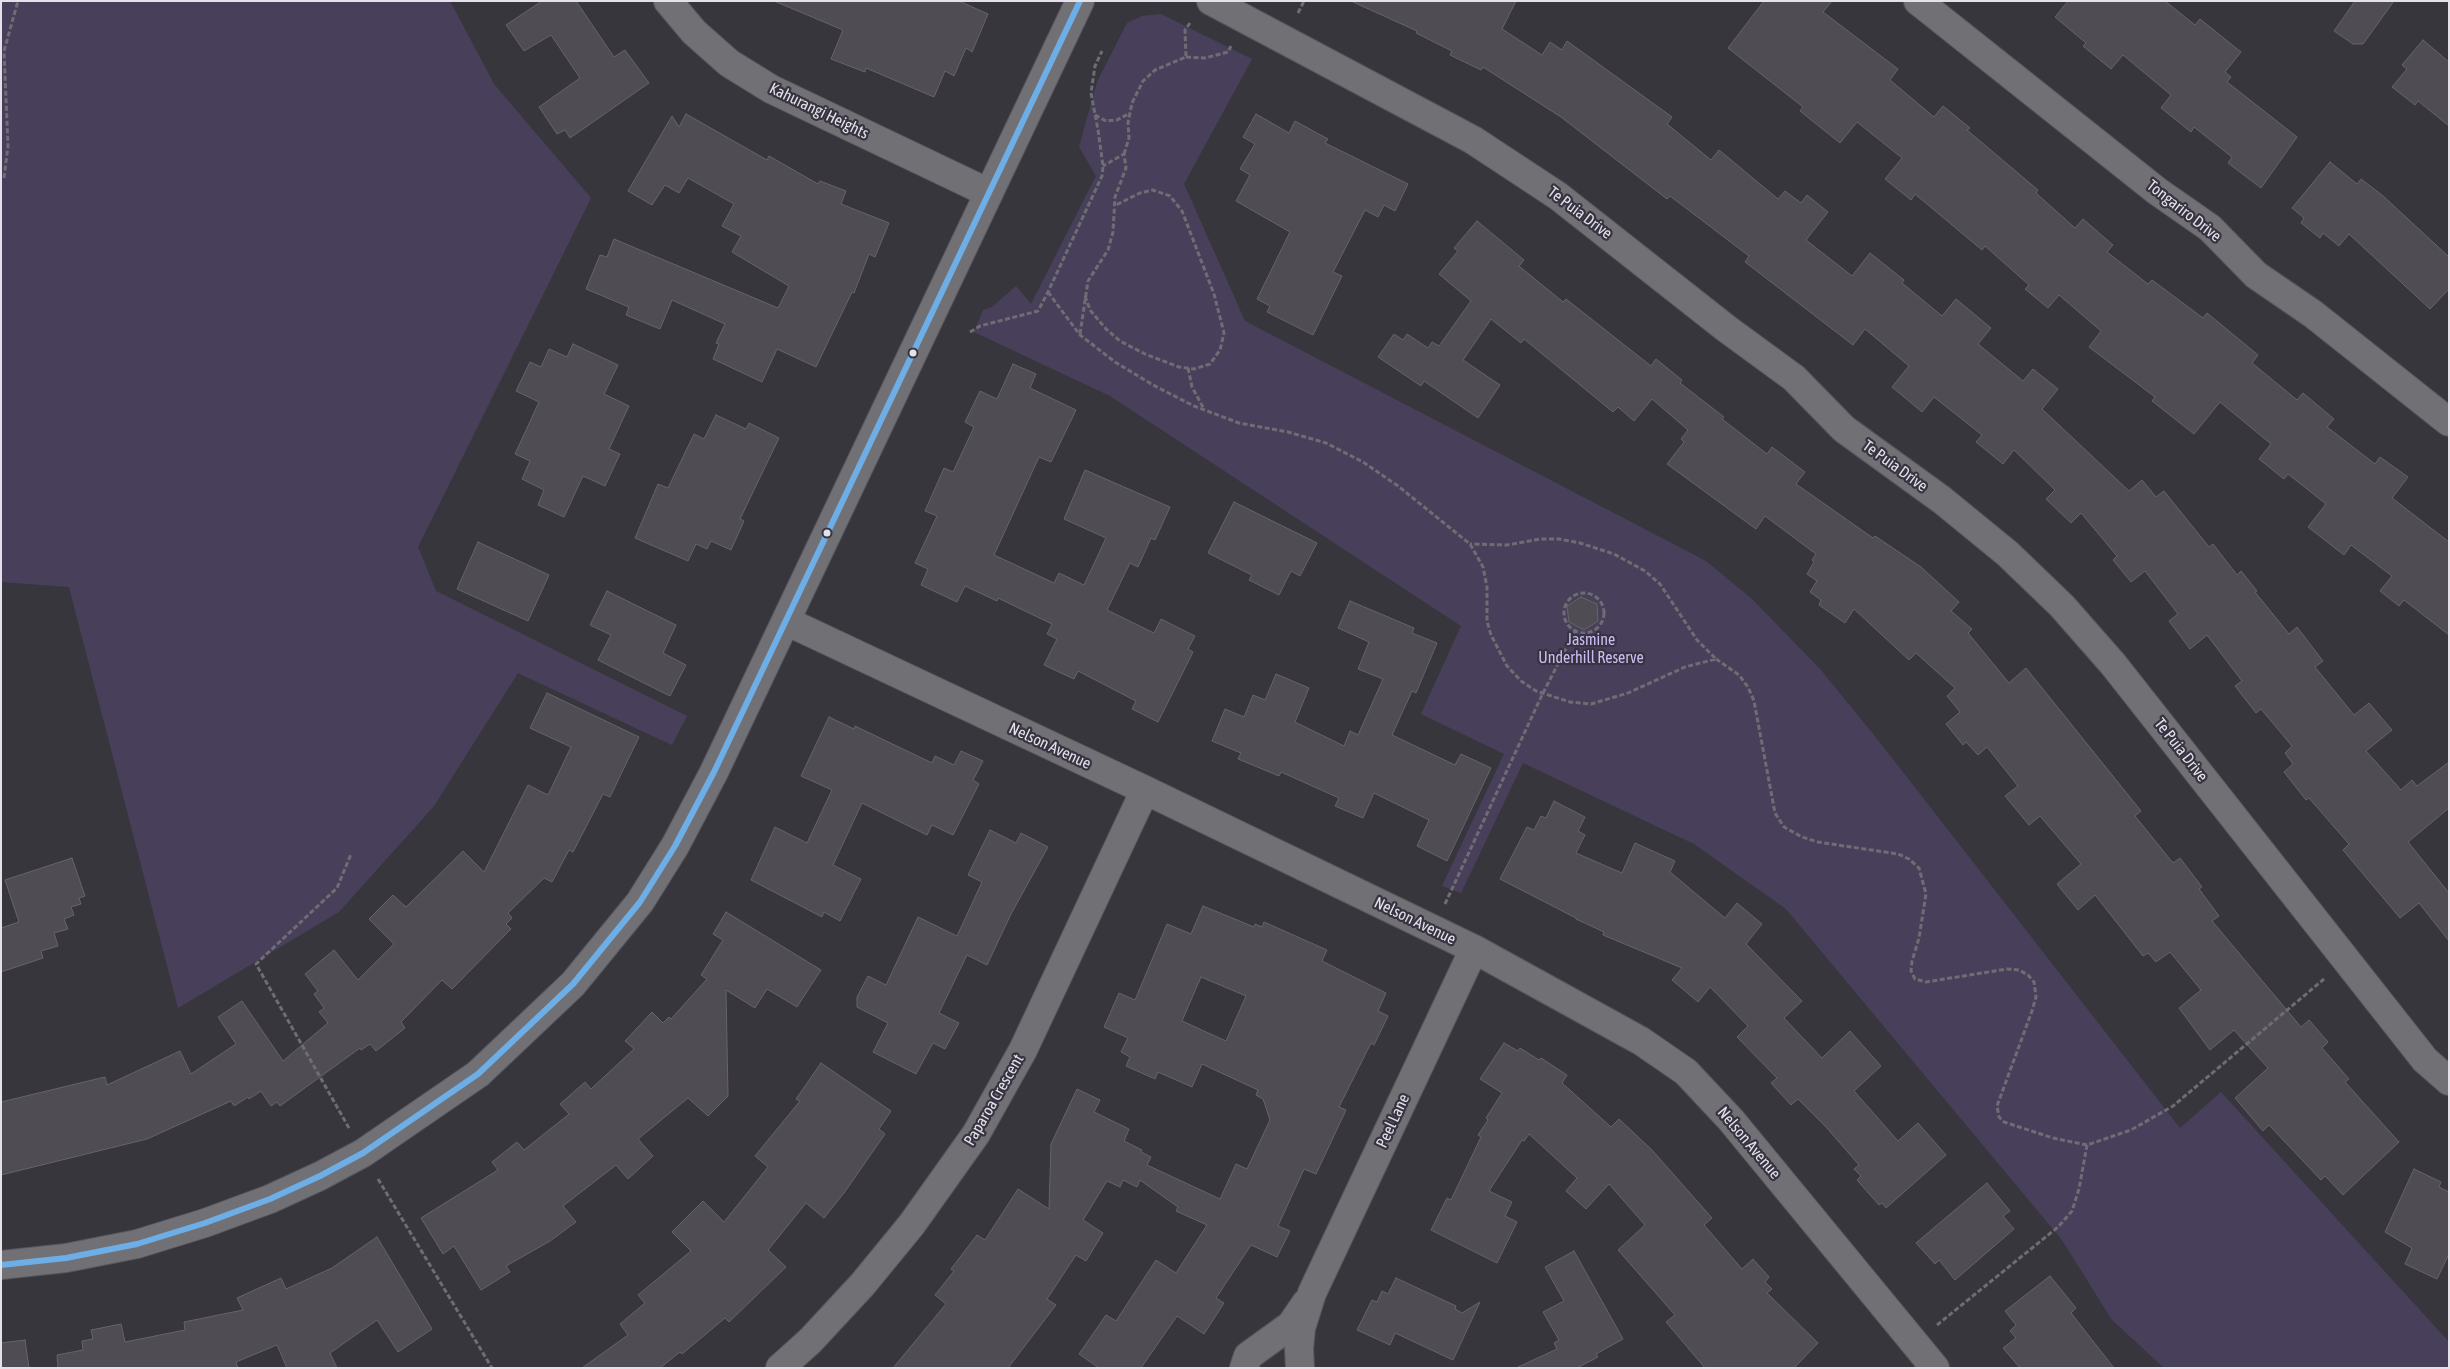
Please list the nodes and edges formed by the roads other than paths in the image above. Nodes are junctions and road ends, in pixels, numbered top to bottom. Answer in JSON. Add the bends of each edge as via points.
{"nodes":[{"id":1,"x":668,"y":1,"type":"edge"},
{"id":2,"x":1080,"y":1,"type":"edge"},
{"id":3,"x":1918,"y":1,"type":"edge"},
{"id":4,"x":1202,"y":8,"type":"edge"},
{"id":5,"x":989,"y":192,"type":"junction"},
{"id":6,"x":2448,"y":419,"type":"edge"},
{"id":7,"x":786,"y":621,"type":"junction"},
{"id":8,"x":1145,"y":790,"type":"junction"},
{"id":9,"x":1474,"y":949,"type":"junction"},
{"id":10,"x":2449,"y":1081,"type":"edge"},
{"id":11,"x":1,"y":1265,"type":"edge"},
{"id":12,"x":1312,"y":1293,"type":"junction"},
{"id":13,"x":1932,"y":1367,"type":"edge"},
{"id":14,"x":780,"y":1368,"type":"edge"},
{"id":15,"x":1244,"y":1368,"type":"edge"},
{"id":16,"x":1300,"y":1368,"type":"edge"}],
"edges":[{"from":1,"to":5,"type":"street","name":"Kahurangi Heights","via":[[694,32],[728,63],[771,89]]},
{"from":2,"to":5,"type":"street"},
{"from":3,"to":6,"type":"street","name":"Tongariro Drive","via":[[2157,191],[2210,228],[2256,274]]},
{"from":4,"to":10,"type":"street","name":"Te Puia Drive","via":[[1245,19],[1474,140],[1558,196],[1794,378],[1844,429],[1942,500],[2008,554],[2062,606],[2113,664],[2425,1060]]},
{"from":5,"to":7,"type":"street"},
{"from":7,"to":8,"type":"street","name":"Nelson Avenue"},
{"from":7,"to":11,"type":"street","via":[[714,772],[675,846],[640,902],[573,984],[478,1074],[363,1153],[270,1200],[137,1244],[66,1258]]},
{"from":8,"to":9,"type":"street","name":"Nelson Avenue"},
{"from":8,"to":14,"type":"street","name":"Paparoa Crescent","via":[[1023,1050],[976,1134],[912,1224],[862,1285]]},
{"from":9,"to":12,"type":"street","name":"Peel Lane"},
{"from":9,"to":13,"type":"street","name":"Nelson Avenue","via":[[1641,1042],[1686,1072],[1731,1120]]},
{"from":12,"to":15,"type":"street","name":"Peel Lane","via":[[1290,1324],[1248,1356]]},
{"from":12,"to":16,"type":"street","name":"Peel Lane","via":[[1298,1349]]}]}
